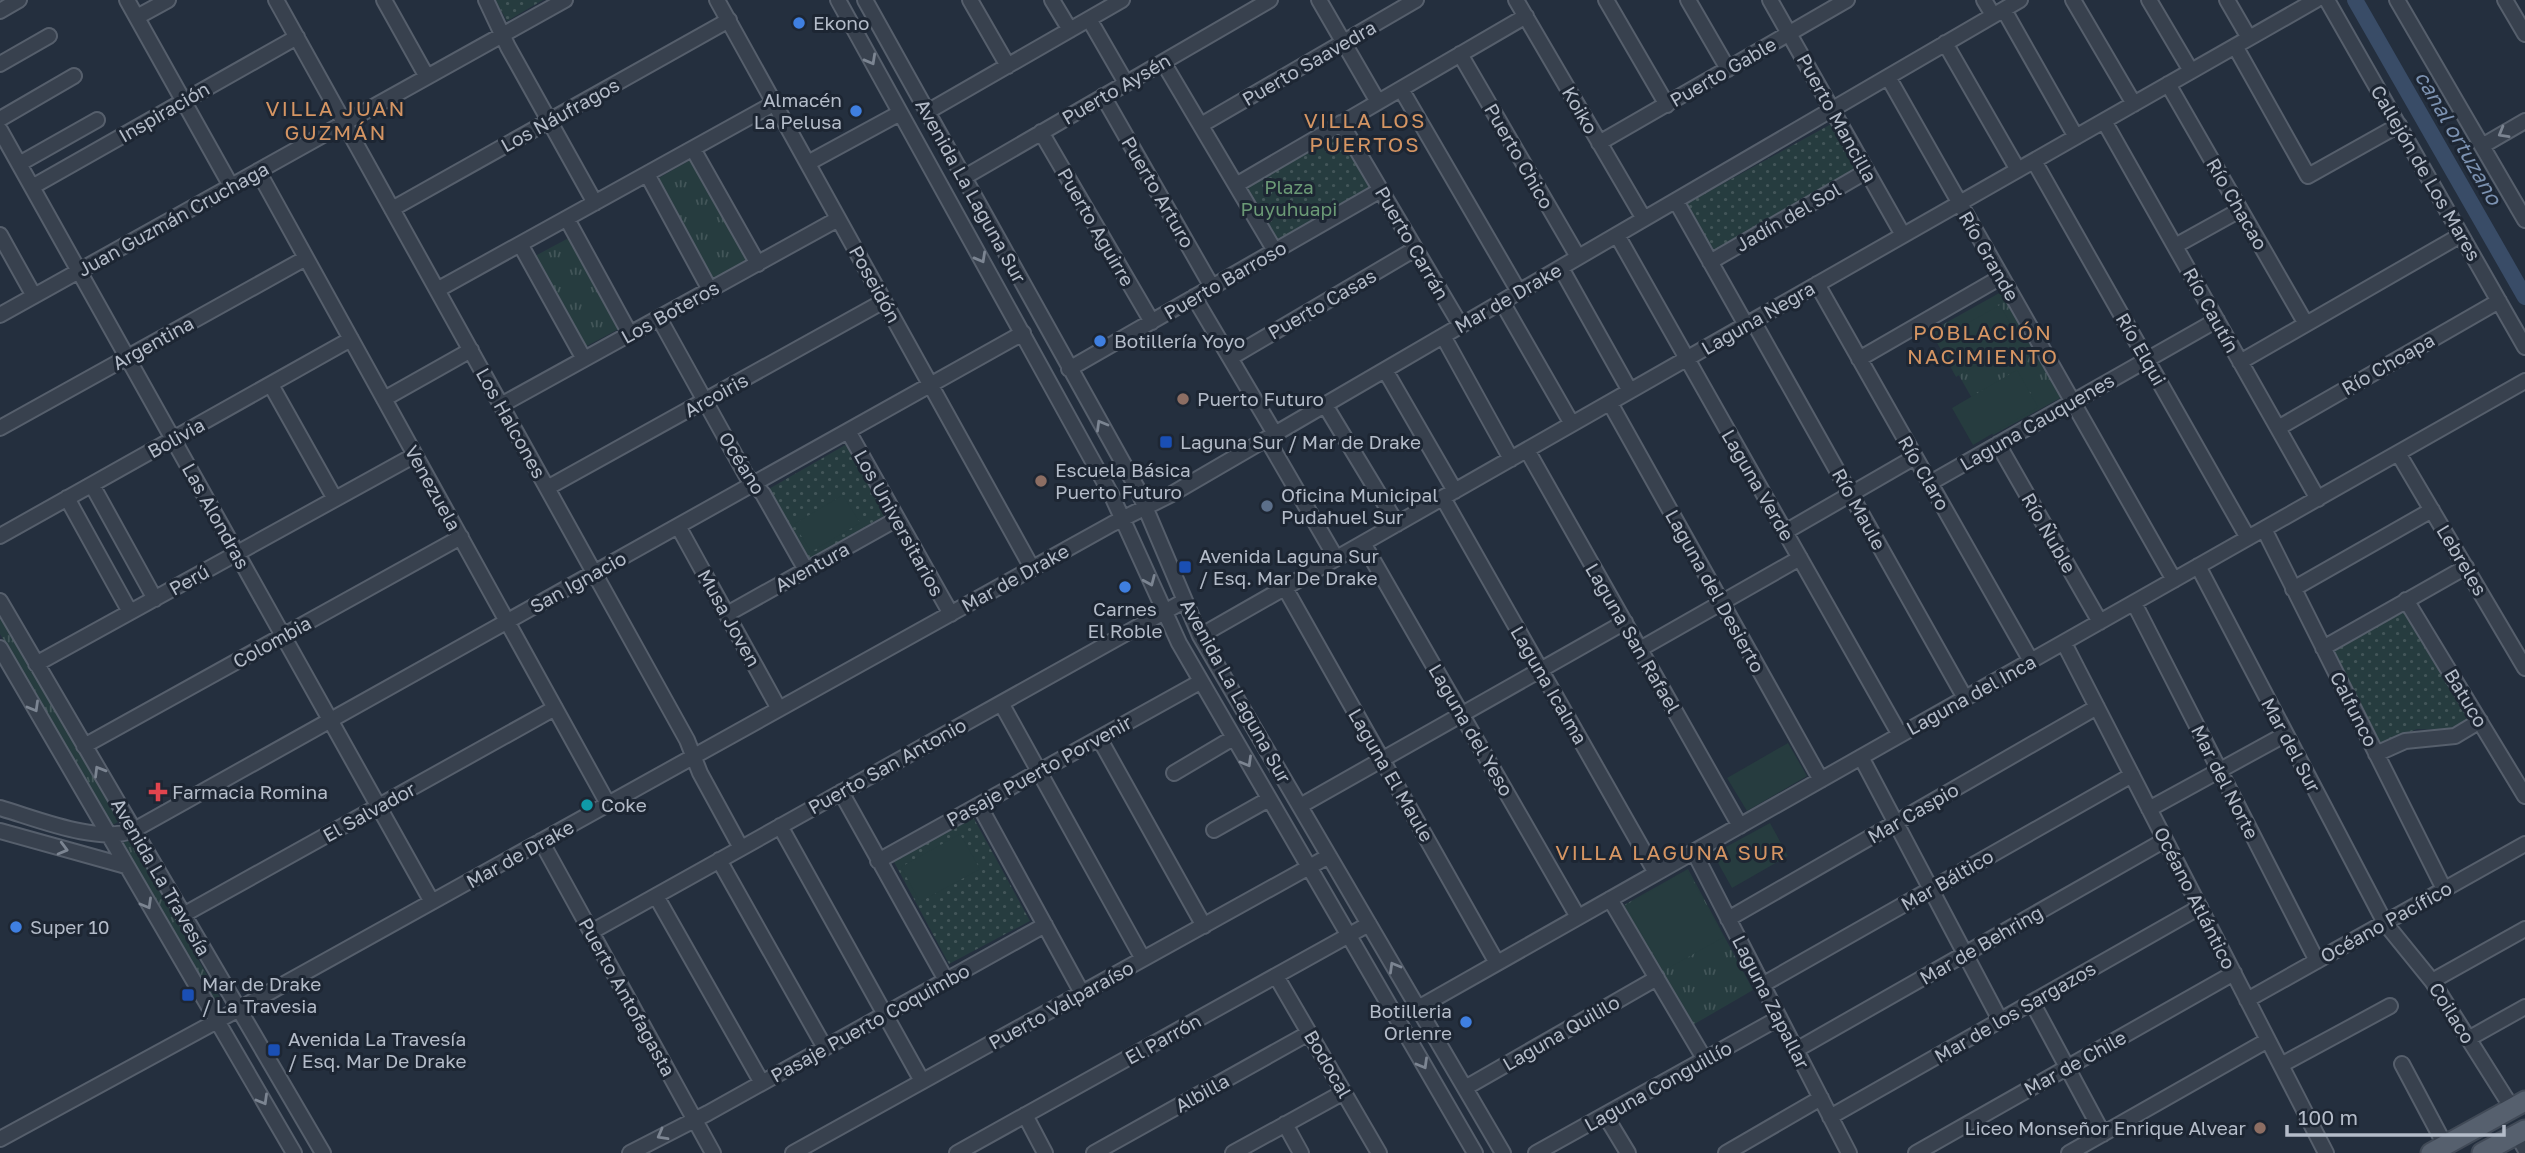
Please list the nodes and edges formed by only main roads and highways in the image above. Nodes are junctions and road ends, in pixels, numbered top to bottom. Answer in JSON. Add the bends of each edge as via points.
{"nodes":[{"id":1,"x":2519,"y":1105,"type":"edge"},
{"id":2,"x":2522,"y":1137,"type":"edge"},
{"id":3,"x":2438,"y":1149,"type":"edge"},
{"id":4,"x":2482,"y":1153,"type":"edge"}],
"edges":[{"from":1,"to":3,"type":"main road"},
{"from":2,"to":4,"type":"main road"}]}
